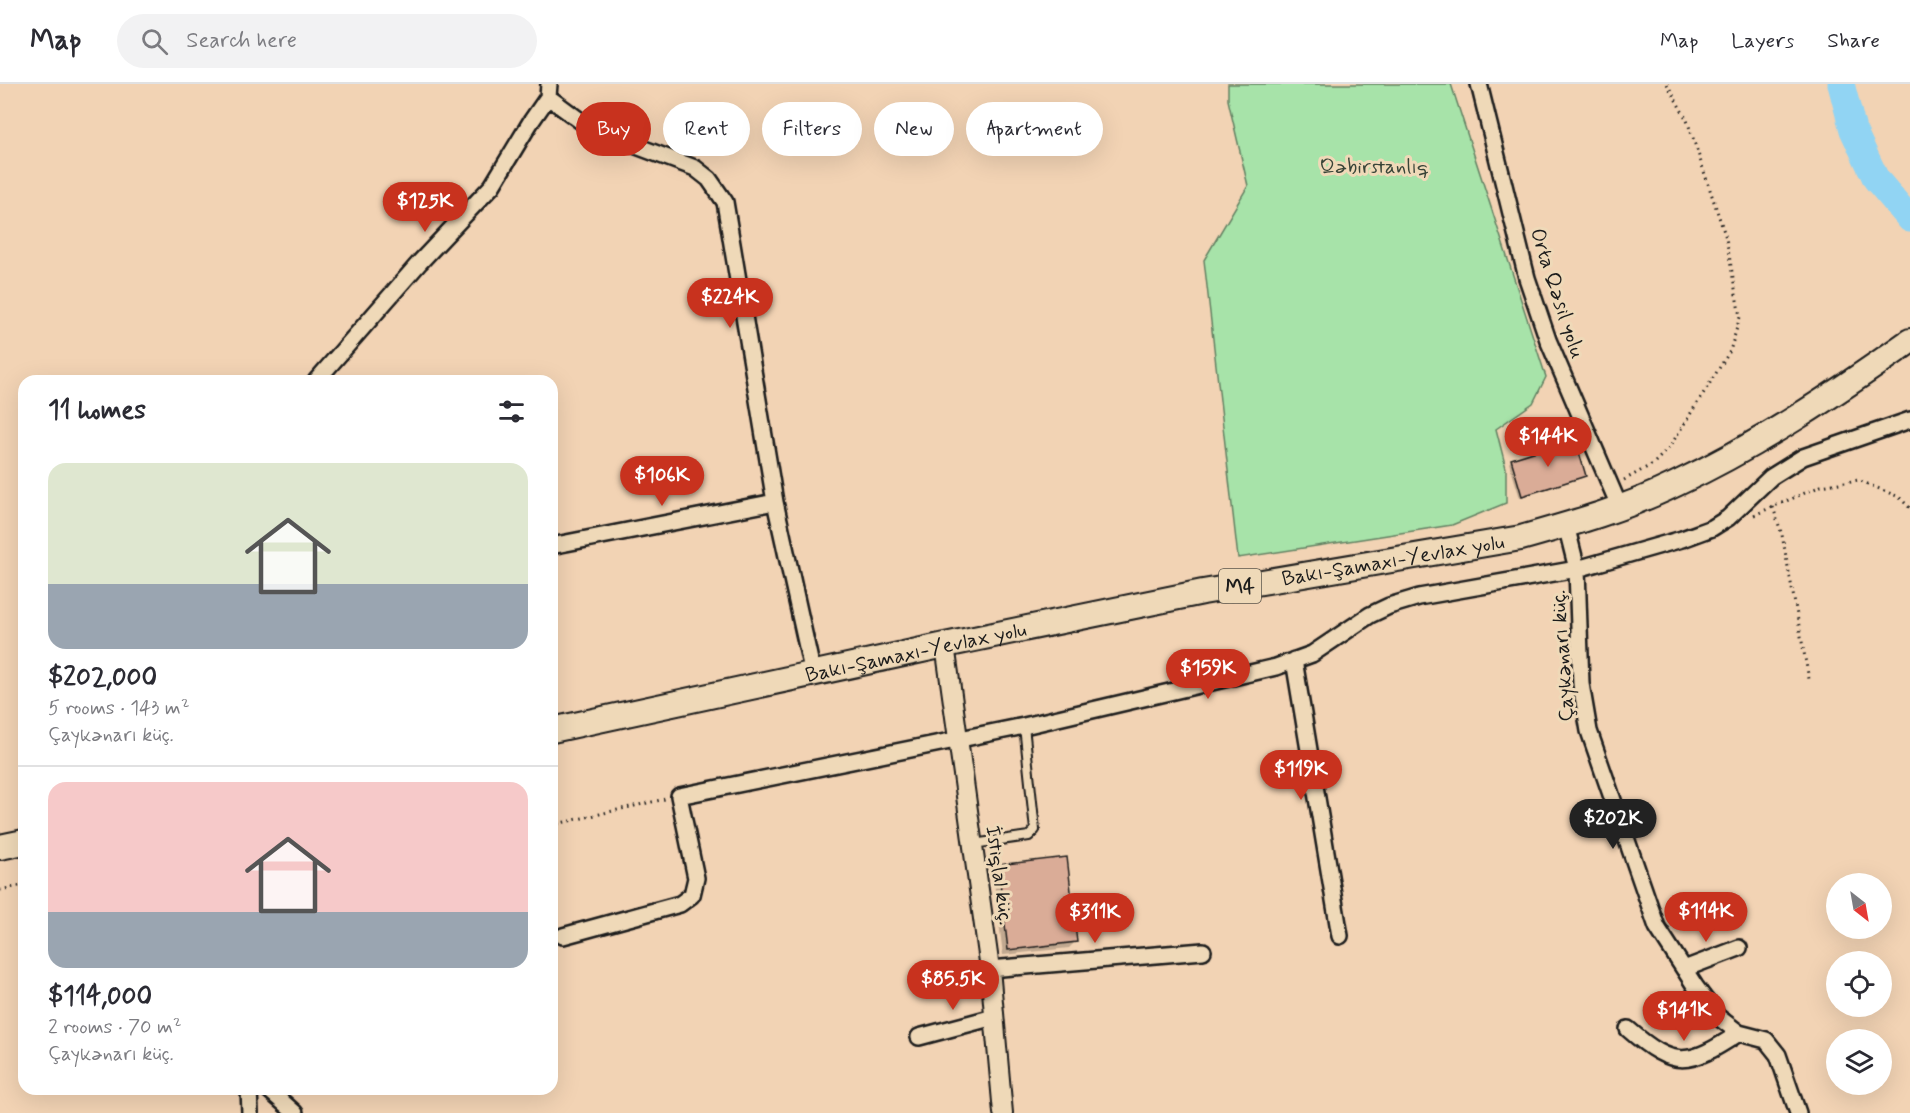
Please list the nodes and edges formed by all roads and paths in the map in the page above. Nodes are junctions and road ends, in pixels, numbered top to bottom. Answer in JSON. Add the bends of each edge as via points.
{"nodes":[{"id":1,"x":1479,"y":84,"type":"edge"},
{"id":2,"x":1667,"y":84,"type":"edge"},
{"id":3,"x":549,"y":91,"type":"edge"},
{"id":4,"x":1901,"y":347,"type":"edge"},
{"id":5,"x":321,"y":375,"type":"edge"},
{"id":6,"x":1910,"y":420,"type":"edge"},
{"id":7,"x":1615,"y":497,"type":"junction"},
{"id":8,"x":775,"y":502,"type":"junction"},
{"id":9,"x":1773,"y":507,"type":"junction"},
{"id":10,"x":1910,"y":507,"type":"edge"},
{"id":11,"x":1751,"y":516,"type":"dead end"},
{"id":12,"x":1566,"y":525,"type":"junction"},
{"id":13,"x":558,"y":545,"type":"edge"},
{"id":14,"x":1577,"y":569,"type":"junction"},
{"id":15,"x":945,"y":645,"type":"junction"},
{"id":16,"x":1294,"y":660,"type":"junction"},
{"id":17,"x":813,"y":674,"type":"junction"},
{"id":18,"x":1809,"y":679,"type":"dead end"},
{"id":19,"x":1024,"y":726,"type":"junction"},
{"id":20,"x":558,"y":729,"type":"edge"},
{"id":21,"x":958,"y":740,"type":"junction"},
{"id":22,"x":679,"y":796,"type":"junction"},
{"id":23,"x":558,"y":824,"type":"edge"},
{"id":24,"x":18,"y":844,"type":"edge"},
{"id":25,"x":972,"y":844,"type":"junction"},
{"id":26,"x":0,"y":848,"type":"edge"},
{"id":27,"x":18,"y":886,"type":"edge"},
{"id":28,"x":0,"y":890,"type":"edge"},
{"id":29,"x":563,"y":936,"type":"dead end"},
{"id":30,"x":1340,"y":936,"type":"dead end"},
{"id":31,"x":1739,"y":948,"type":"dead end"},
{"id":32,"x":1203,"y":951,"type":"dead end"},
{"id":33,"x":990,"y":969,"type":"junction"},
{"id":34,"x":1684,"y":969,"type":"junction"},
{"id":35,"x":994,"y":1017,"type":"junction"},
{"id":36,"x":1628,"y":1029,"type":"dead end"},
{"id":37,"x":1739,"y":1033,"type":"junction"},
{"id":38,"x":919,"y":1037,"type":"dead end"},
{"id":39,"x":249,"y":1095,"type":"edge"},
{"id":40,"x":275,"y":1095,"type":"edge"},
{"id":41,"x":250,"y":1113,"type":"edge"},
{"id":42,"x":295,"y":1113,"type":"edge"},
{"id":43,"x":1003,"y":1113,"type":"edge"},
{"id":44,"x":1798,"y":1113,"type":"edge"}],
"edges":[{"from":1,"to":7,"type":"street","name":"Orta Qəsil yolu","via":[[1527,278],[1548,340]]},
{"from":2,"to":7,"type":"path","via":[[1687,120],[1726,238],[1740,317],[1730,351],[1669,448]]},
{"from":3,"to":5,"type":"street","via":[[492,186]]},
{"from":3,"to":8,"type":"street","via":[[582,122],[695,168],[709,179],[725,202]]},
{"from":4,"to":7,"type":"highway","name":"Bakı-Şamaxı-Yevlax yolu","number":"M4","via":[[1741,452],[1675,485]]},
{"from":6,"to":14,"type":"street","via":[[1803,457],[1771,477],[1712,528]]},
{"from":7,"to":12,"type":"highway","name":"Bakı-Şamaxı-Yevlax yolu","number":"M4"},
{"from":8,"to":13,"type":"street"},
{"from":8,"to":17,"type":"street"},
{"from":9,"to":10,"type":"path","via":[[1821,486],[1858,480],[1899,497]]},
{"from":9,"to":11,"type":"path"},
{"from":9,"to":18,"type":"path","via":[[1782,535]]},
{"from":12,"to":14,"type":"street","name":"Çaykənarı küç."},
{"from":12,"to":15,"type":"highway","name":"Bakı-Şamaxı-Yevlax yolu","number":"M4","via":[[1521,538],[1203,592]]},
{"from":14,"to":16,"type":"street","via":[[1419,597],[1389,606],[1312,654]]},
{"from":14,"to":34,"type":"street","name":"Çaykənarı küç.","via":[[1581,684],[1589,731],[1658,927]]},
{"from":15,"to":17,"type":"highway","name":"Bakı-Şamaxı-Yevlax yolu","number":"M4"},
{"from":15,"to":21,"type":"street","name":"İstiqlal küç."},
{"from":16,"to":19,"type":"street"},
{"from":16,"to":30,"type":"street"},
{"from":17,"to":20,"type":"highway","name":"Bakı-Şamaxı-Yevlax yolu","number":"M4"},
{"from":19,"to":21,"type":"street"},
{"from":19,"to":25,"type":"lane","via":[[1035,830],[1029,836]]},
{"from":21,"to":22,"type":"street"},
{"from":21,"to":25,"type":"street","name":"İstiqlal küç."},
{"from":22,"to":23,"type":"path"},
{"from":22,"to":29,"type":"street","via":[[696,878],[692,895],[680,904]]},
{"from":24,"to":26,"type":"highway"},
{"from":25,"to":33,"type":"street","name":"İstiqlal küç."},
{"from":27,"to":28,"type":"path"},
{"from":31,"to":34,"type":"street"},
{"from":32,"to":33,"type":"street"},
{"from":33,"to":35,"type":"street","name":"İstiqlal küç."},
{"from":34,"to":37,"type":"street","name":"Çaykənarı küç.","via":[[1718,1017]]},
{"from":35,"to":38,"type":"street"},
{"from":35,"to":43,"type":"street","name":"İstiqlal küç."},
{"from":36,"to":37,"type":"street","via":[[1664,1056],[1683,1060],[1711,1052]]},
{"from":37,"to":44,"type":"street","name":"Çaykənarı küç.","via":[[1766,1040],[1778,1056]]},
{"from":39,"to":41,"type":"street"},
{"from":40,"to":42,"type":"street"}]}
